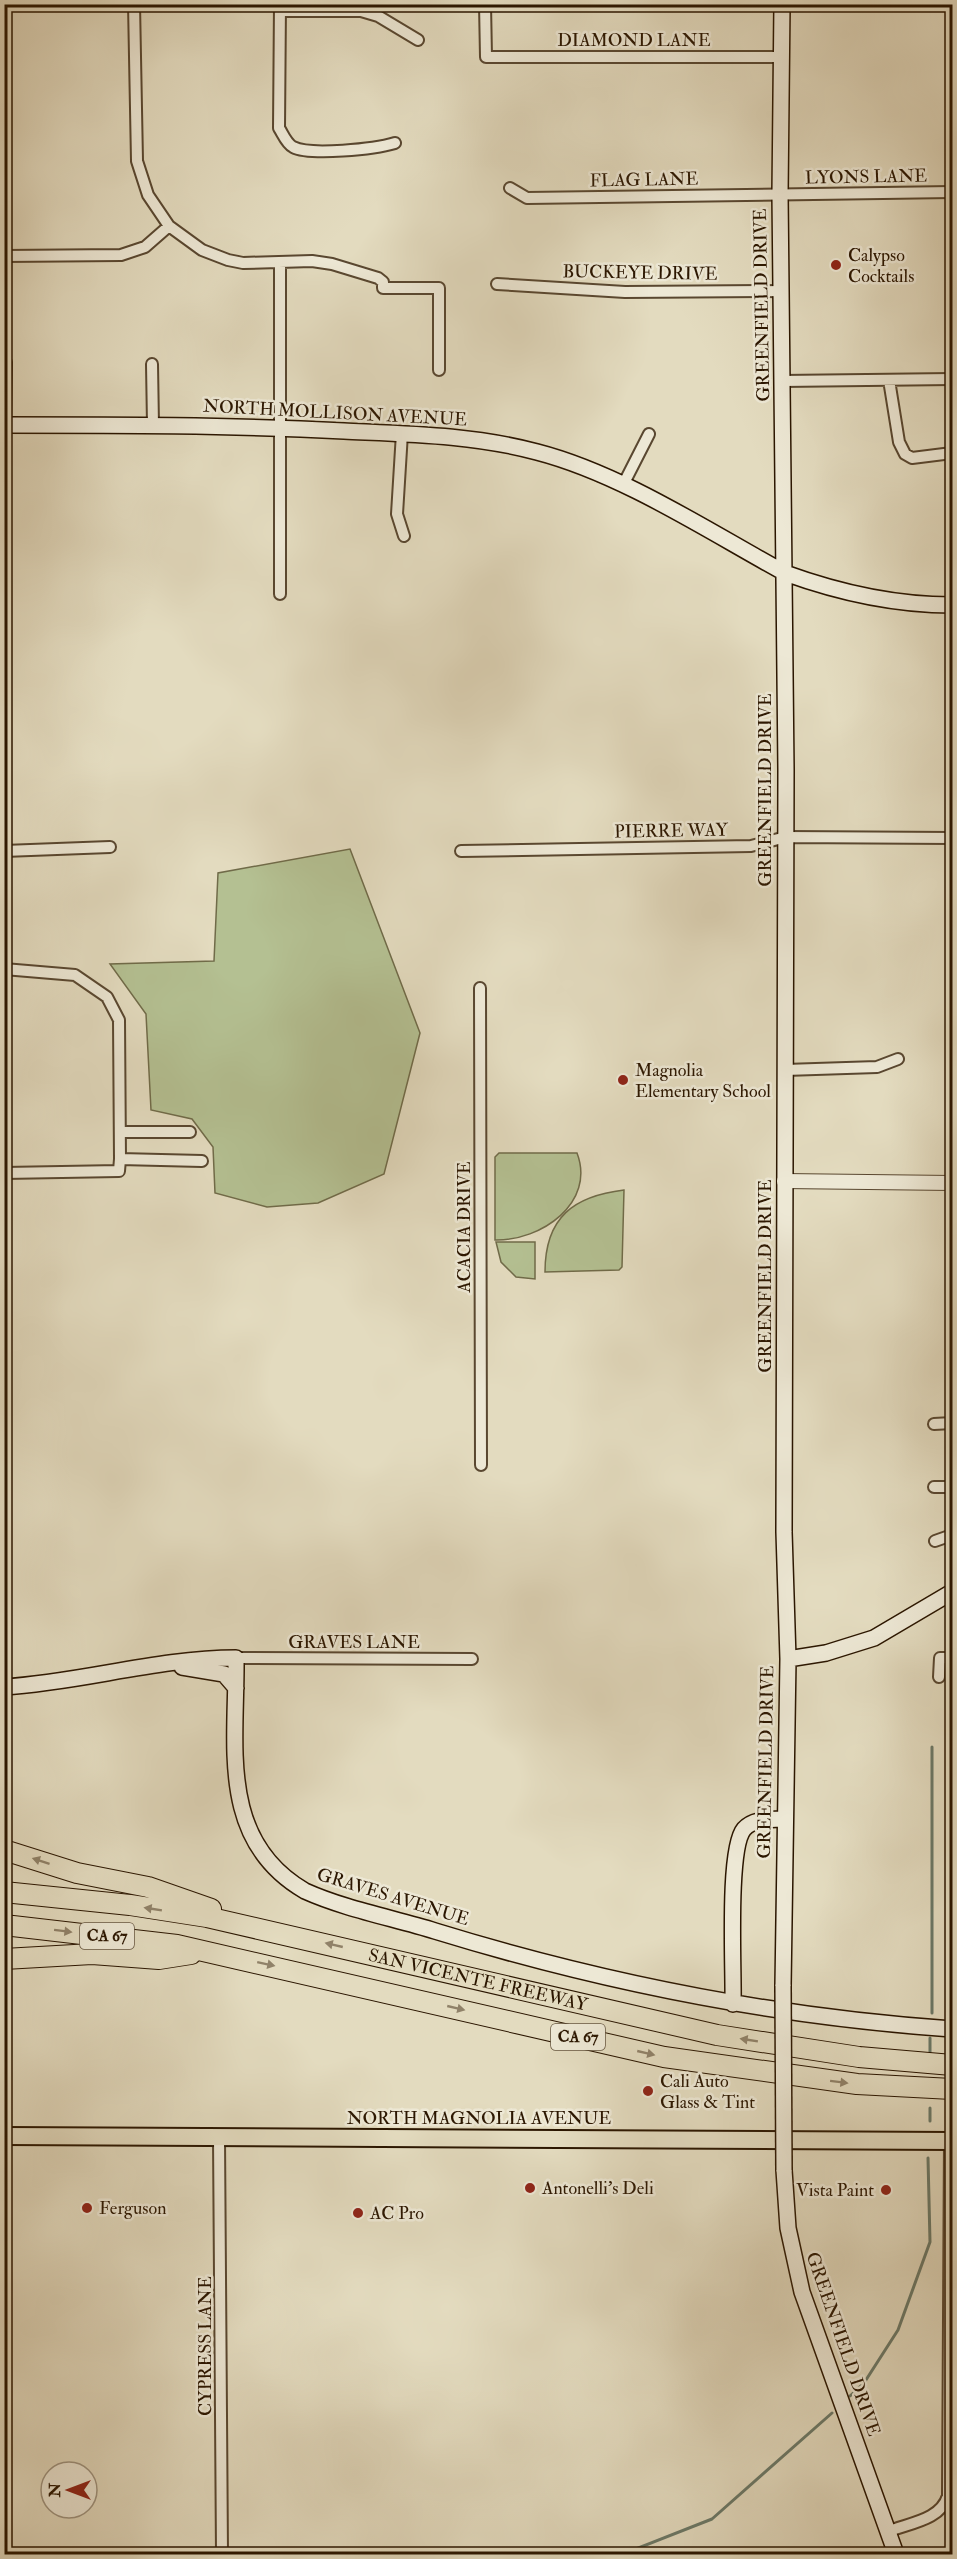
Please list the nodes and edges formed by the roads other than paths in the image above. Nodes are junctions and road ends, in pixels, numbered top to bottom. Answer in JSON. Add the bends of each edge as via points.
{"nodes":[{"id":1,"x":134,"y":4,"type":"edge"},
{"id":2,"x":485,"y":4,"type":"edge"},
{"id":3,"x":782,"y":4,"type":"edge"},
{"id":4,"x":280,"y":8,"type":"edge"},
{"id":5,"x":418,"y":39,"type":"dead end"},
{"id":6,"x":783,"y":57,"type":"junction"},
{"id":7,"x":395,"y":143,"type":"dead end"},
{"id":8,"x":510,"y":188,"type":"dead end"},
{"id":9,"x":952,"y":192,"type":"edge"},
{"id":10,"x":780,"y":194,"type":"junction"},
{"id":11,"x":168,"y":226,"type":"junction"},
{"id":12,"x":4,"y":255,"type":"edge"},
{"id":13,"x":280,"y":263,"type":"junction"},
{"id":14,"x":497,"y":284,"type":"dead end"},
{"id":15,"x":782,"y":291,"type":"junction"},
{"id":16,"x":6,"y":363,"type":"dead end"},
{"id":17,"x":152,"y":364,"type":"dead end"},
{"id":18,"x":439,"y":370,"type":"dead end"},
{"id":19,"x":952,"y":379,"type":"edge"},
{"id":20,"x":889,"y":380,"type":"junction"},
{"id":21,"x":782,"y":381,"type":"junction"},
{"id":22,"x":5,"y":425,"type":"edge"},
{"id":23,"x":153,"y":425,"type":"junction"},
{"id":24,"x":280,"y":427,"type":"junction"},
{"id":25,"x":402,"y":433,"type":"junction"},
{"id":26,"x":649,"y":434,"type":"dead end"},
{"id":27,"x":952,"y":453,"type":"edge"},
{"id":28,"x":623,"y":485,"type":"junction"},
{"id":29,"x":404,"y":536,"type":"dead end"},
{"id":30,"x":785,"y":573,"type":"junction"},
{"id":31,"x":280,"y":594,"type":"dead end"},
{"id":32,"x":952,"y":605,"type":"edge"},
{"id":33,"x":786,"y":837,"type":"junction"},
{"id":34,"x":952,"y":838,"type":"edge"},
{"id":35,"x":110,"y":847,"type":"dead end"},
{"id":36,"x":4,"y":851,"type":"edge"},
{"id":37,"x":461,"y":851,"type":"dead end"},
{"id":38,"x":4,"y":969,"type":"edge"},
{"id":39,"x":480,"y":988,"type":"dead end"},
{"id":40,"x":898,"y":1059,"type":"dead end"},
{"id":41,"x":785,"y":1070,"type":"junction"},
{"id":42,"x":120,"y":1132,"type":"junction"},
{"id":43,"x":190,"y":1132,"type":"dead end"},
{"id":44,"x":120,"y":1159,"type":"junction"},
{"id":45,"x":202,"y":1161,"type":"dead end"},
{"id":46,"x":4,"y":1173,"type":"edge"},
{"id":47,"x":783,"y":1181,"type":"junction"},
{"id":48,"x":952,"y":1183,"type":"edge"},
{"id":49,"x":952,"y":1423,"type":"edge"},
{"id":50,"x":934,"y":1424,"type":"dead end"},
{"id":51,"x":481,"y":1466,"type":"dead end"},
{"id":52,"x":934,"y":1487,"type":"dead end"},
{"id":53,"x":952,"y":1487,"type":"edge"},
{"id":54,"x":952,"y":1535,"type":"edge"},
{"id":55,"x":935,"y":1541,"type":"dead end"},
{"id":56,"x":952,"y":1592,"type":"edge"},
{"id":57,"x":236,"y":1658,"type":"junction"},
{"id":58,"x":952,"y":1658,"type":"edge"},
{"id":59,"x":472,"y":1659,"type":"dead end"},
{"id":60,"x":788,"y":1659,"type":"junction"},
{"id":61,"x":176,"y":1661,"type":"junction"},
{"id":62,"x":939,"y":1677,"type":"dead end"},
{"id":63,"x":4,"y":1687,"type":"edge"},
{"id":64,"x":236,"y":1688,"type":"junction"},
{"id":65,"x":784,"y":1819,"type":"junction"},
{"id":66,"x":4,"y":1850,"type":"edge"},
{"id":67,"x":4,"y":1892,"type":"edge"},
{"id":68,"x":4,"y":1925,"type":"edge"},
{"id":69,"x":273,"y":1931,"type":"junction"},
{"id":70,"x":209,"y":1952,"type":"junction"},
{"id":71,"x":4,"y":1959,"type":"edge"},
{"id":72,"x":733,"y":2004,"type":"junction"},
{"id":73,"x":952,"y":2029,"type":"edge"},
{"id":74,"x":952,"y":2065,"type":"edge"},
{"id":75,"x":952,"y":2089,"type":"edge"},
{"id":76,"x":4,"y":2136,"type":"edge"},
{"id":77,"x":219,"y":2138,"type":"junction"},
{"id":78,"x":951,"y":2141,"type":"edge"},
{"id":79,"x":887,"y":2532,"type":"junction"},
{"id":80,"x":222,"y":2554,"type":"edge"},
{"id":81,"x":896,"y":2554,"type":"edge"}],
"edges":[{"from":1,"to":11,"type":"street","via":[[136,161],[148,195]]},
{"from":2,"to":6,"type":"street","name":"DIAMOND LANE","via":[[486,57]]},
{"from":3,"to":6,"type":"main road","name":"GREENFIELD DRIVE"},
{"from":4,"to":5,"type":"street","via":[[361,11],[378,16]]},
{"from":4,"to":7,"type":"street","via":[[279,128],[287,142],[302,150],[372,150]]},
{"from":6,"to":10,"type":"main road","name":"GREENFIELD DRIVE"},
{"from":8,"to":10,"type":"street","name":"FLAG LANE","via":[[527,198]]},
{"from":9,"to":10,"type":"street","name":"LYONS LANE"},
{"from":10,"to":15,"type":"main road","name":"GREENFIELD DRIVE"},
{"from":11,"to":12,"type":"street","via":[[145,247],[121,255]]},
{"from":11,"to":13,"type":"street","via":[[215,255],[243,263]]},
{"from":13,"to":18,"type":"street","via":[[332,264],[378,278],[383,288],[439,288]]},
{"from":13,"to":24,"type":"street"},
{"from":14,"to":15,"type":"street","name":"BUCKEYE DRIVE","via":[[625,292]]},
{"from":15,"to":21,"type":"main road","name":"GREENFIELD DRIVE"},
{"from":16,"to":22,"type":"street"},
{"from":17,"to":23,"type":"street"},
{"from":19,"to":20,"type":"street"},
{"from":20,"to":21,"type":"street"},
{"from":20,"to":27,"type":"street","via":[[899,442],[905,454],[912,458]]},
{"from":21,"to":30,"type":"main road","name":"GREENFIELD DRIVE"},
{"from":22,"to":23,"type":"main road","name":"NORTH MOLLISON AVENUE"},
{"from":23,"to":24,"type":"main road","name":"NORTH MOLLISON AVENUE"},
{"from":24,"to":25,"type":"main road","name":"NORTH MOLLISON AVENUE"},
{"from":24,"to":31,"type":"street"},
{"from":25,"to":28,"type":"main road","name":"NORTH MOLLISON AVENUE","via":[[483,441],[538,452]]},
{"from":25,"to":29,"type":"street","via":[[397,514]]},
{"from":26,"to":28,"type":"street"},
{"from":28,"to":30,"type":"main road","name":"NORTH MOLLISON AVENUE"},
{"from":30,"to":32,"type":"main road","name":"NORTH MOLLISON AVENUE","via":[[850,595],[887,602]]},
{"from":30,"to":33,"type":"main road","name":"GREENFIELD DRIVE"},
{"from":33,"to":34,"type":"street","name":"PIERRE WAY"},
{"from":33,"to":37,"type":"street","name":"PIERRE WAY","via":[[751,846]]},
{"from":33,"to":41,"type":"main road","name":"GREENFIELD DRIVE"},
{"from":35,"to":36,"type":"street"},
{"from":38,"to":42,"type":"street","via":[[75,975],[106,997],[119,1020]]},
{"from":39,"to":51,"type":"street","name":"ACACIA DRIVE"},
{"from":40,"to":41,"type":"street","via":[[877,1067]]},
{"from":41,"to":47,"type":"main road","name":"GREENFIELD DRIVE"},
{"from":42,"to":43,"type":"street"},
{"from":42,"to":44,"type":"street"},
{"from":44,"to":45,"type":"street"},
{"from":44,"to":46,"type":"street","via":[[119,1171]]},
{"from":47,"to":48,"type":"street"},
{"from":47,"to":60,"type":"main road","name":"GREENFIELD DRIVE"},
{"from":49,"to":50,"type":"street"},
{"from":52,"to":53,"type":"street"},
{"from":54,"to":55,"type":"street"},
{"from":56,"to":60,"type":"main road","via":[[874,1638],[826,1653]]},
{"from":57,"to":59,"type":"street","name":"GRAVES LANE"},
{"from":57,"to":61,"type":"main road"},
{"from":57,"to":64,"type":"main road","name":"GRAVES AVENUE"},
{"from":58,"to":62,"type":"street","via":[[940,1658]]},
{"from":60,"to":65,"type":"main road","name":"GREENFIELD DRIVE"},
{"from":61,"to":63,"type":"main road"},
{"from":61,"to":64,"type":"main road","via":[[183,1668],[224,1674]]},
{"from":64,"to":72,"type":"main road","name":"GRAVES AVENUE","via":[[236,1779],[244,1820],[264,1857],[298,1887],[476,1944],[621,1982]]},
{"from":65,"to":72,"type":"main road","via":[[754,1823],[739,1840],[735,1857]]},
{"from":65,"to":79,"type":"main road","name":"GREENFIELD DRIVE","bridge":true,"via":[[784,2170],[788,2228],[799,2281]]},
{"from":69,"to":66,"type":"highway","one_way":true,"via":[[148,1887],[77,1873]]},
{"from":69,"to":67,"type":"highway","name":"SAN VICENTE FREEWAY","number":"CA 67","one_way":true,"via":[[130,1905]]},
{"from":68,"to":70,"type":"highway","name":"SAN VICENTE FREEWAY","number":"CA 67","one_way":true},
{"from":74,"to":69,"type":"highway","name":"SAN VICENTE FREEWAY","number":"CA 67","one_way":true,"via":[[859,2057],[717,2035]]},
{"from":70,"to":71,"type":"highway","via":[[159,1959],[92,1954]]},
{"from":70,"to":75,"type":"highway","name":"SAN VICENTE FREEWAY","number":"CA 67","one_way":true,"via":[[664,2057],[857,2084]]},
{"from":72,"to":73,"type":"main road","name":"GRAVES AVENUE"},
{"from":76,"to":77,"type":"main road","name":"NORTH MAGNOLIA AVENUE"},
{"from":77,"to":78,"type":"main road","name":"NORTH MAGNOLIA AVENUE"},
{"from":77,"to":80,"type":"street","name":"CYPRESS LANE"},
{"from":78,"to":79,"type":"street","via":[[948,2496],[935,2514]]},
{"from":79,"to":81,"type":"main road","name":"GREENFIELD DRIVE"}]}
